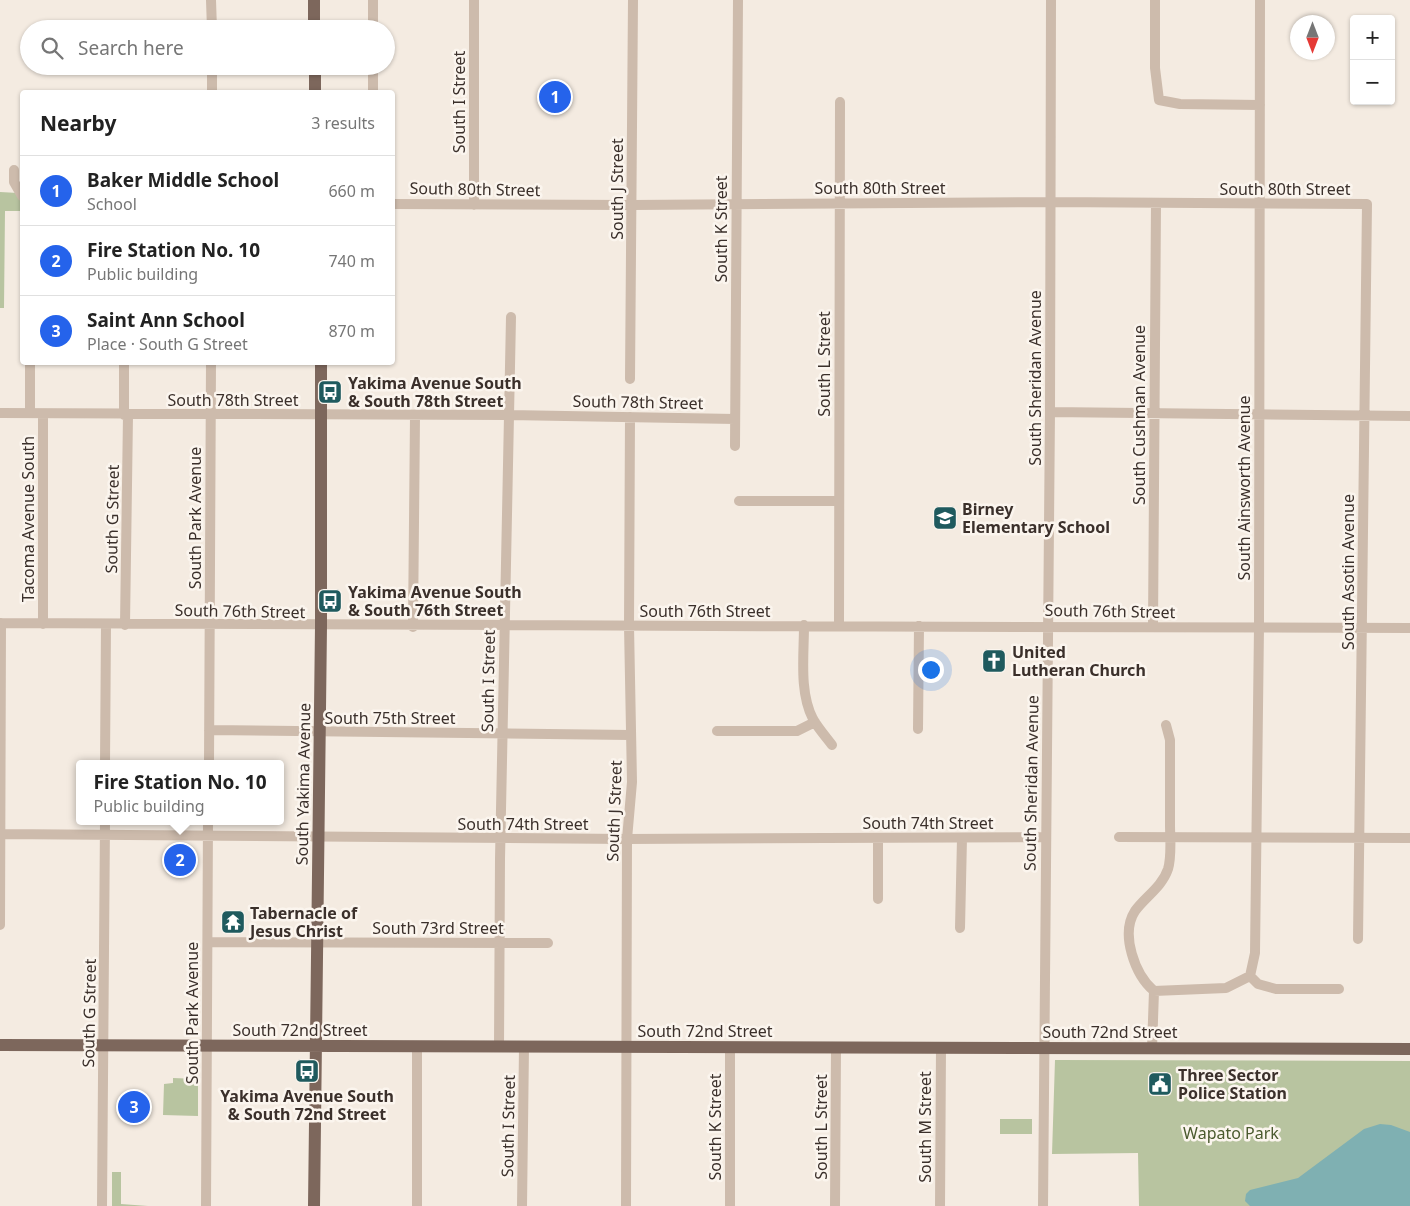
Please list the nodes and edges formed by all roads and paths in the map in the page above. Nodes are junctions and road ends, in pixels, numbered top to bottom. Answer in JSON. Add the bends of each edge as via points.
{"nodes":[{"id":1,"x":212,"y":0,"type":"edge"},
{"id":2,"x":314,"y":0,"type":"edge"},
{"id":3,"x":373,"y":0,"type":"edge"},
{"id":4,"x":474,"y":0,"type":"edge"},
{"id":5,"x":633,"y":0,"type":"edge"},
{"id":6,"x":738,"y":0,"type":"edge"},
{"id":7,"x":1051,"y":0,"type":"edge"},
{"id":8,"x":1155,"y":0,"type":"edge"},
{"id":9,"x":1260,"y":0,"type":"edge"},
{"id":10,"x":212,"y":20,"type":"edge"},
{"id":11,"x":314,"y":20,"type":"edge"},
{"id":12,"x":373,"y":20,"type":"edge"},
{"id":13,"x":212,"y":75,"type":"edge"},
{"id":14,"x":314,"y":75,"type":"edge"},
{"id":15,"x":373,"y":75,"type":"edge"},
{"id":16,"x":212,"y":90,"type":"edge"},
{"id":17,"x":315,"y":90,"type":"edge"},
{"id":18,"x":373,"y":90,"type":"edge"},
{"id":19,"x":840,"y":102,"type":"dead end"},
{"id":20,"x":1260,"y":105,"type":"junction"},
{"id":21,"x":14,"y":170,"type":"dead end"},
{"id":22,"x":20,"y":192,"type":"edge"},
{"id":23,"x":1050,"y":202,"type":"junction"},
{"id":24,"x":736,"y":203,"type":"junction"},
{"id":25,"x":840,"y":203,"type":"junction"},
{"id":26,"x":1156,"y":203,"type":"junction"},
{"id":27,"x":395,"y":204,"type":"edge"},
{"id":28,"x":1260,"y":204,"type":"junction"},
{"id":29,"x":1367,"y":204,"type":"joint"},
{"id":30,"x":474,"y":205,"type":"junction"},
{"id":31,"x":632,"y":205,"type":"junction"},
{"id":32,"x":511,"y":316,"type":"dead end"},
{"id":33,"x":30,"y":365,"type":"edge"},
{"id":34,"x":124,"y":365,"type":"edge"},
{"id":35,"x":211,"y":365,"type":"edge"},
{"id":36,"x":321,"y":365,"type":"edge"},
{"id":37,"x":630,"y":379,"type":"dead end"},
{"id":38,"x":1050,"y":412,"type":"junction"},
{"id":39,"x":0,"y":413,"type":"edge"},
{"id":40,"x":30,"y":413,"type":"junction"},
{"id":41,"x":43,"y":414,"type":"junction"},
{"id":42,"x":126,"y":415,"type":"junction"},
{"id":43,"x":211,"y":415,"type":"junction"},
{"id":44,"x":509,"y":415,"type":"junction"},
{"id":45,"x":1154,"y":415,"type":"junction"},
{"id":46,"x":1259,"y":415,"type":"junction"},
{"id":47,"x":1364,"y":415,"type":"junction"},
{"id":48,"x":322,"y":416,"type":"junction"},
{"id":49,"x":415,"y":416,"type":"junction"},
{"id":50,"x":1410,"y":416,"type":"edge"},
{"id":51,"x":630,"y":417,"type":"junction"},
{"id":52,"x":736,"y":418,"type":"junction"},
{"id":53,"x":735,"y":446,"type":"dead end"},
{"id":54,"x":739,"y":501,"type":"dead end"},
{"id":55,"x":839,"y":501,"type":"junction"},
{"id":56,"x":1,"y":623,"type":"edge"},
{"id":57,"x":43,"y":624,"type":"junction"},
{"id":58,"x":106,"y":624,"type":"junction"},
{"id":59,"x":125,"y":625,"type":"junction"},
{"id":60,"x":210,"y":625,"type":"junction"},
{"id":61,"x":804,"y":625,"type":"junction"},
{"id":62,"x":839,"y":625,"type":"junction"},
{"id":63,"x":321,"y":626,"type":"junction"},
{"id":64,"x":629,"y":626,"type":"junction"},
{"id":65,"x":919,"y":626,"type":"junction"},
{"id":66,"x":1048,"y":626,"type":"junction"},
{"id":67,"x":413,"y":627,"type":"junction"},
{"id":68,"x":504,"y":627,"type":"junction"},
{"id":69,"x":1153,"y":627,"type":"junction"},
{"id":70,"x":1259,"y":627,"type":"junction"},
{"id":71,"x":1363,"y":628,"type":"junction"},
{"id":72,"x":1410,"y":628,"type":"edge"},
{"id":73,"x":815,"y":722,"type":"junction"},
{"id":74,"x":1166,"y":725,"type":"dead end"},
{"id":75,"x":918,"y":729,"type":"dead end"},
{"id":76,"x":209,"y":730,"type":"junction"},
{"id":77,"x":716,"y":731,"type":"dead end"},
{"id":78,"x":320,"y":732,"type":"junction"},
{"id":79,"x":502,"y":734,"type":"junction"},
{"id":80,"x":630,"y":735,"type":"junction"},
{"id":81,"x":832,"y":745,"type":"dead end"},
{"id":82,"x":106,"y":760,"type":"edge"},
{"id":83,"x":209,"y":760,"type":"edge"},
{"id":84,"x":105,"y":825,"type":"edge"},
{"id":85,"x":208,"y":825,"type":"edge"},
{"id":86,"x":0,"y":834,"type":"edge"},
{"id":87,"x":105,"y":836,"type":"junction"},
{"id":88,"x":208,"y":836,"type":"junction"},
{"id":89,"x":1045,"y":837,"type":"junction"},
{"id":90,"x":1119,"y":837,"type":"dead end"},
{"id":91,"x":1170,"y":837,"type":"junction"},
{"id":92,"x":319,"y":838,"type":"junction"},
{"id":93,"x":501,"y":838,"type":"junction"},
{"id":94,"x":878,"y":838,"type":"junction"},
{"id":95,"x":962,"y":838,"type":"junction"},
{"id":96,"x":1255,"y":838,"type":"junction"},
{"id":97,"x":1360,"y":838,"type":"junction"},
{"id":98,"x":1410,"y":838,"type":"edge"},
{"id":99,"x":627,"y":839,"type":"junction"},
{"id":100,"x":878,"y":899,"type":"dead end"},
{"id":101,"x":0,"y":925,"type":"edge"},
{"id":102,"x":960,"y":928,"type":"dead end"},
{"id":103,"x":1358,"y":939,"type":"dead end"},
{"id":104,"x":208,"y":942,"type":"junction"},
{"id":105,"x":316,"y":942,"type":"junction"},
{"id":106,"x":500,"y":943,"type":"junction"},
{"id":107,"x":548,"y":943,"type":"dead end"},
{"id":108,"x":1250,"y":976,"type":"junction"},
{"id":109,"x":1339,"y":989,"type":"dead end"},
{"id":110,"x":1154,"y":991,"type":"junction"},
{"id":111,"x":0,"y":1045,"type":"edge"},
{"id":112,"x":103,"y":1046,"type":"junction"},
{"id":113,"x":207,"y":1046,"type":"junction"},
{"id":114,"x":315,"y":1046,"type":"junction"},
{"id":115,"x":417,"y":1046,"type":"junction"},
{"id":116,"x":499,"y":1046,"type":"junction"},
{"id":117,"x":524,"y":1047,"type":"junction"},
{"id":118,"x":626,"y":1047,"type":"junction"},
{"id":119,"x":730,"y":1047,"type":"junction"},
{"id":120,"x":836,"y":1048,"type":"junction"},
{"id":121,"x":941,"y":1048,"type":"junction"},
{"id":122,"x":1044,"y":1048,"type":"junction"},
{"id":123,"x":1152,"y":1049,"type":"junction"},
{"id":124,"x":1410,"y":1049,"type":"edge"},
{"id":125,"x":102,"y":1206,"type":"edge"},
{"id":126,"x":206,"y":1206,"type":"edge"},
{"id":127,"x":314,"y":1206,"type":"edge"},
{"id":128,"x":417,"y":1206,"type":"edge"},
{"id":129,"x":522,"y":1206,"type":"edge"},
{"id":130,"x":626,"y":1206,"type":"edge"},
{"id":131,"x":730,"y":1206,"type":"edge"},
{"id":132,"x":835,"y":1206,"type":"edge"},
{"id":133,"x":940,"y":1206,"type":"edge"},
{"id":134,"x":1043,"y":1206,"type":"edge"}],
"edges":[{"from":1,"to":10,"type":"street"},
{"from":2,"to":11,"type":"main road"},
{"from":3,"to":12,"type":"street"},
{"from":4,"to":30,"type":"street","name":"South I Street"},
{"from":5,"to":31,"type":"street","name":"South J Street"},
{"from":6,"to":24,"type":"street","name":"South K Street"},
{"from":7,"to":23,"type":"street","name":"South Sheridan Avenue"},
{"from":8,"to":20,"type":"street","via":[[1158,99],[1180,104]]},
{"from":9,"to":20,"type":"street","name":"South Ainsworth Avenue"},
{"from":13,"to":16,"type":"street"},
{"from":14,"to":17,"type":"main road"},
{"from":15,"to":18,"type":"street"},
{"from":19,"to":25,"type":"street","name":"South L Street"},
{"from":20,"to":28,"type":"street","name":"South Ainsworth Avenue"},
{"from":21,"to":22,"type":"street","via":[[14,182]]},
{"from":23,"to":25,"type":"street","name":"South 80th Street"},
{"from":23,"to":26,"type":"street","name":"South 80th Street"},
{"from":23,"to":38,"type":"street","name":"South Sheridan Avenue"},
{"from":24,"to":25,"type":"street","name":"South 80th Street"},
{"from":24,"to":31,"type":"street","name":"South 80th Street"},
{"from":24,"to":52,"type":"street","name":"South K Street"},
{"from":25,"to":55,"type":"street","name":"South L Street"},
{"from":26,"to":28,"type":"street","name":"South 80th Street"},
{"from":26,"to":45,"type":"street","name":"South Cushman Avenue"},
{"from":27,"to":30,"type":"street","name":"South 80th Street"},
{"from":28,"to":29,"type":"street","name":"South 80th Street"},
{"from":28,"to":46,"type":"street","name":"South Ainsworth Avenue"},
{"from":29,"to":47,"type":"street","name":"South Asotin Avenue"},
{"from":30,"to":31,"type":"street","name":"South 80th Street"},
{"from":31,"to":37,"type":"street","name":"South J Street"},
{"from":32,"to":44,"type":"street","name":"South I Street"},
{"from":33,"to":40,"type":"street","name":"Tacoma Avenue South"},
{"from":34,"to":42,"type":"street","name":"South G Street"},
{"from":35,"to":43,"type":"street","name":"South Park Avenue"},
{"from":36,"to":48,"type":"main road","name":"South Yakima Avenue"},
{"from":38,"to":45,"type":"street"},
{"from":38,"to":66,"type":"street","name":"South Sheridan Avenue"},
{"from":39,"to":40,"type":"street","name":"South 78th Street"},
{"from":40,"to":41,"type":"street","name":"South 78th Street"},
{"from":41,"to":42,"type":"street","name":"South 78th Street"},
{"from":41,"to":57,"type":"street","name":"Tacoma Avenue South"},
{"from":42,"to":43,"type":"street","name":"South 78th Street"},
{"from":42,"to":59,"type":"street","name":"South G Street"},
{"from":43,"to":48,"type":"street","name":"South 78th Street"},
{"from":43,"to":60,"type":"street","name":"South Park Avenue"},
{"from":44,"to":49,"type":"street","name":"South 78th Street"},
{"from":44,"to":51,"type":"street","name":"South 78th Street"},
{"from":44,"to":68,"type":"street","name":"South I Street"},
{"from":45,"to":46,"type":"street"},
{"from":45,"to":69,"type":"street","name":"South Cushman Avenue"},
{"from":46,"to":47,"type":"street"},
{"from":46,"to":70,"type":"street","name":"South Ainsworth Avenue"},
{"from":47,"to":50,"type":"street"},
{"from":47,"to":71,"type":"street","name":"South Asotin Avenue"},
{"from":48,"to":49,"type":"street","name":"South 78th Street"},
{"from":48,"to":63,"type":"main road","name":"South Yakima Avenue"},
{"from":49,"to":67,"type":"street"},
{"from":51,"to":52,"type":"street","name":"South 78th Street"},
{"from":51,"to":64,"type":"street","name":"South J Street"},
{"from":52,"to":53,"type":"street","name":"South K Street"},
{"from":54,"to":55,"type":"street"},
{"from":55,"to":62,"type":"street","name":"South L Street"},
{"from":56,"to":57,"type":"street","name":"South 76th Street"},
{"from":56,"to":86,"type":"street"},
{"from":57,"to":58,"type":"street","name":"South 76th Street"},
{"from":58,"to":59,"type":"street","name":"South 76th Street"},
{"from":58,"to":82,"type":"street"},
{"from":59,"to":60,"type":"street","name":"South 76th Street"},
{"from":60,"to":63,"type":"street","name":"South 76th Street"},
{"from":60,"to":76,"type":"street","name":"South Park Avenue"},
{"from":61,"to":62,"type":"street","name":"South 76th Street"},
{"from":61,"to":64,"type":"street","name":"South 76th Street"},
{"from":61,"to":73,"type":"street","via":[[806,693]]},
{"from":62,"to":65,"type":"street","name":"South 76th Street"},
{"from":63,"to":67,"type":"street","name":"South 76th Street"},
{"from":63,"to":78,"type":"main road","name":"South Yakima Avenue"},
{"from":64,"to":68,"type":"street","name":"South 76th Street"},
{"from":64,"to":80,"type":"street","name":"South J Street"},
{"from":65,"to":66,"type":"street","name":"South 76th Street"},
{"from":65,"to":75,"type":"street"},
{"from":66,"to":69,"type":"street","name":"South 76th Street"},
{"from":66,"to":89,"type":"street","name":"South Sheridan Avenue"},
{"from":67,"to":68,"type":"street","name":"South 76th Street"},
{"from":68,"to":79,"type":"street","name":"South I Street"},
{"from":69,"to":70,"type":"street","name":"South 76th Street"},
{"from":70,"to":71,"type":"street","name":"South 76th Street"},
{"from":70,"to":96,"type":"street","name":"South Ainsworth Avenue"},
{"from":71,"to":72,"type":"street","name":"South 76th Street"},
{"from":71,"to":97,"type":"street","name":"South Asotin Avenue"},
{"from":73,"to":77,"type":"street","via":[[797,731]]},
{"from":73,"to":81,"type":"street"},
{"from":74,"to":91,"type":"street","via":[[1170,740]]},
{"from":76,"to":78,"type":"street","name":"South 75th Street"},
{"from":76,"to":83,"type":"street","name":"South Park Avenue"},
{"from":78,"to":79,"type":"street","name":"South 75th Street"},
{"from":78,"to":92,"type":"main road","name":"South Yakima Avenue"},
{"from":79,"to":80,"type":"street","name":"South 75th Street"},
{"from":79,"to":93,"type":"street","name":"South I Street"},
{"from":80,"to":99,"type":"street","name":"South J Street","via":[[632,782]]},
{"from":84,"to":87,"type":"street","name":"South G Street"},
{"from":85,"to":88,"type":"street","name":"South Park Avenue"},
{"from":86,"to":87,"type":"street","name":"South 74th Street"},
{"from":86,"to":101,"type":"street"},
{"from":87,"to":88,"type":"street","name":"South 74th Street"},
{"from":87,"to":112,"type":"street","name":"South G Street"},
{"from":88,"to":92,"type":"street","name":"South 74th Street"},
{"from":88,"to":104,"type":"street","name":"South Park Avenue"},
{"from":89,"to":95,"type":"street","name":"South 74th Street"},
{"from":89,"to":122,"type":"street","name":"South Sheridan Avenue"},
{"from":90,"to":91,"type":"street"},
{"from":91,"to":96,"type":"street"},
{"from":91,"to":110,"type":"street","via":[[1168,869],[1153,893],[1134,913],[1131,922],[1133,960],[1141,977]]},
{"from":92,"to":93,"type":"street","name":"South 74th Street"},
{"from":92,"to":105,"type":"main road","name":"South Yakima Avenue"},
{"from":93,"to":99,"type":"street","name":"South 74th Street"},
{"from":93,"to":106,"type":"street","name":"South I Street"},
{"from":94,"to":95,"type":"street","name":"South 74th Street"},
{"from":94,"to":99,"type":"street","name":"South 74th Street"},
{"from":94,"to":100,"type":"street"},
{"from":95,"to":102,"type":"street"},
{"from":96,"to":97,"type":"street"},
{"from":96,"to":108,"type":"street","name":"South Ainsworth Avenue","via":[[1255,953]]},
{"from":97,"to":98,"type":"street"},
{"from":97,"to":103,"type":"street","name":"South Asotin Avenue"},
{"from":99,"to":118,"type":"street","name":"South J Street"},
{"from":104,"to":105,"type":"street","name":"South 73rd Street"},
{"from":104,"to":113,"type":"street","name":"South Park Avenue"},
{"from":105,"to":106,"type":"street","name":"South 73rd Street"},
{"from":105,"to":114,"type":"main road","name":"South Yakima Avenue"},
{"from":106,"to":107,"type":"street","name":"South 73rd Street"},
{"from":106,"to":116,"type":"street","name":"South I Street"},
{"from":108,"to":109,"type":"street","via":[[1258,984],[1276,989]]},
{"from":108,"to":110,"type":"street","via":[[1226,988]]},
{"from":110,"to":123,"type":"street"},
{"from":111,"to":112,"type":"main road","name":"South 72nd Street"},
{"from":112,"to":113,"type":"main road","name":"South 72nd Street"},
{"from":112,"to":125,"type":"street","name":"South G Street"},
{"from":113,"to":114,"type":"main road","name":"South 72nd Street"},
{"from":113,"to":126,"type":"street","name":"South Park Avenue"},
{"from":114,"to":115,"type":"main road","name":"South 72nd Street"},
{"from":114,"to":127,"type":"main road","name":"South Yakima Avenue"},
{"from":115,"to":116,"type":"main road","name":"South 72nd Street"},
{"from":115,"to":128,"type":"street"},
{"from":116,"to":117,"type":"main road","name":"South 72nd Street"},
{"from":117,"to":118,"type":"main road","name":"South 72nd Street"},
{"from":117,"to":129,"type":"street","name":"South I Street"},
{"from":118,"to":119,"type":"main road","name":"South 72nd Street"},
{"from":118,"to":130,"type":"street","name":"South J Street"},
{"from":119,"to":120,"type":"main road","name":"South 72nd Street"},
{"from":119,"to":131,"type":"street","name":"South K Street"},
{"from":120,"to":121,"type":"main road","name":"South 72nd Street"},
{"from":120,"to":132,"type":"street","name":"South L Street"},
{"from":121,"to":122,"type":"main road","name":"South 72nd Street"},
{"from":121,"to":133,"type":"street","name":"South M Street"},
{"from":122,"to":123,"type":"main road","name":"South 72nd Street"},
{"from":122,"to":134,"type":"street","name":"South Sheridan Avenue"},
{"from":123,"to":124,"type":"main road","name":"South 72nd Street"}]}
